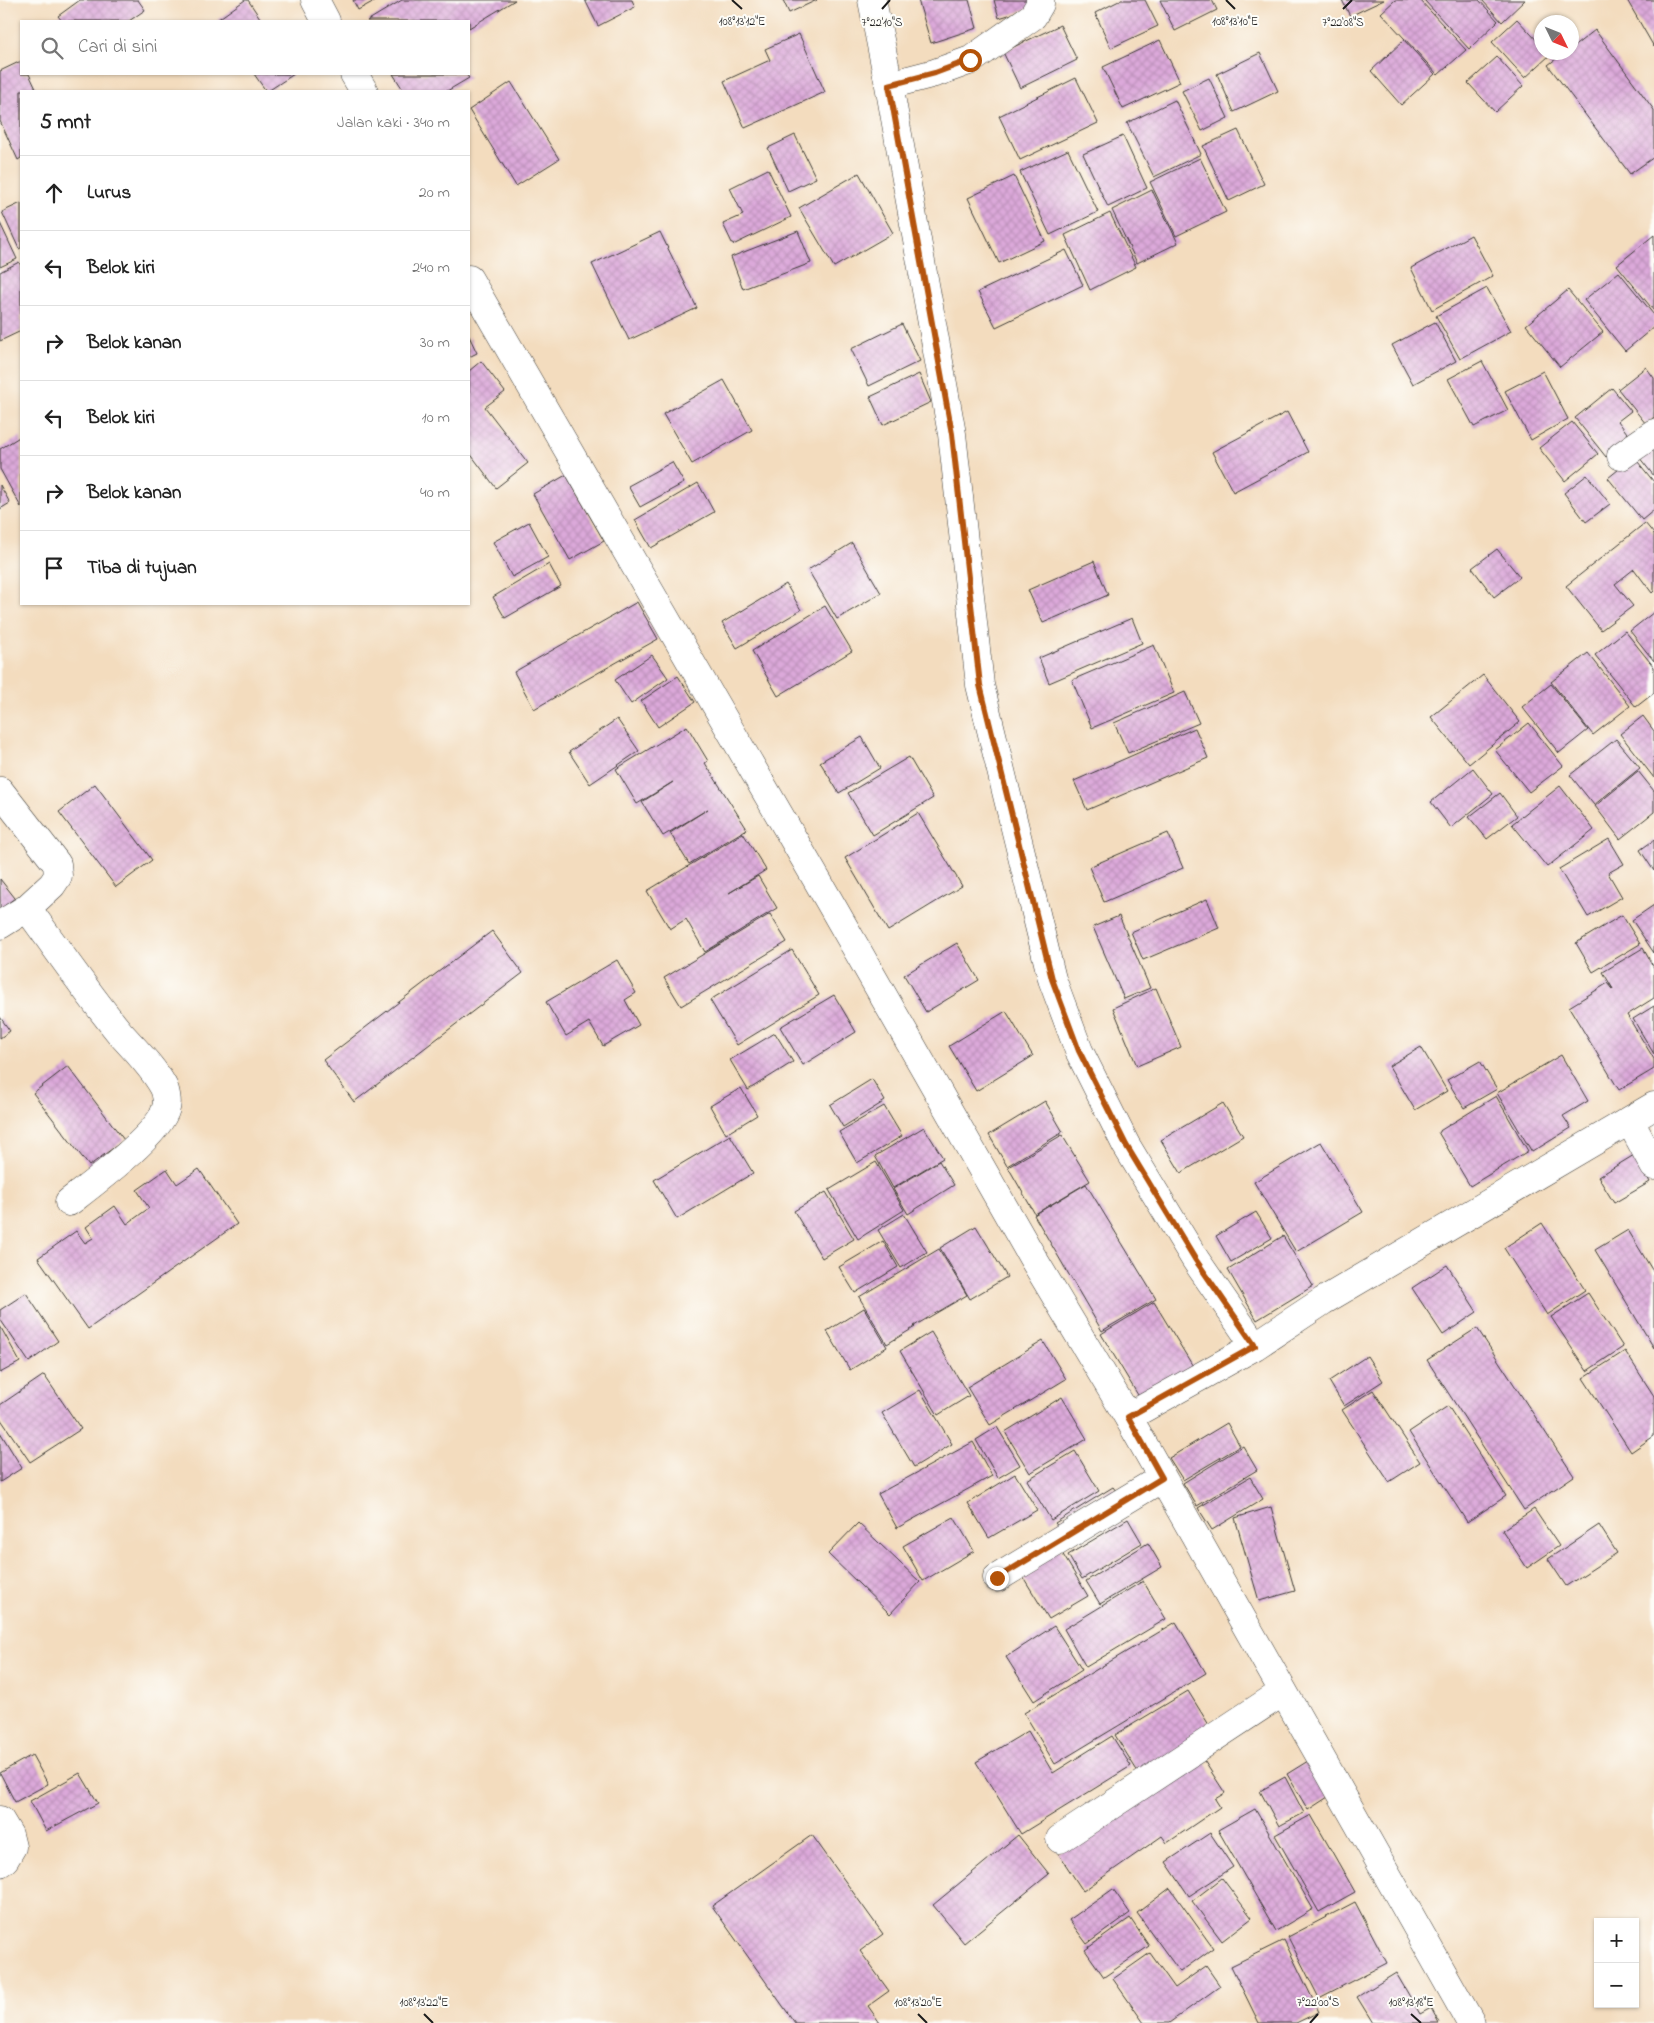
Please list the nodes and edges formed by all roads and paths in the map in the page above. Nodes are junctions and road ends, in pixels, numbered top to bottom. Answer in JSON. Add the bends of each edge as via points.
{"nodes":[{"id":1,"x":315,"y":0,"type":"edge"},
{"id":2,"x":872,"y":0,"type":"edge"},
{"id":3,"x":1040,"y":0,"type":"edge"},
{"id":4,"x":325,"y":20,"type":"edge"},
{"id":5,"x":355,"y":75,"type":"edge"},
{"id":6,"x":889,"y":85,"type":"junction"},
{"id":7,"x":363,"y":90,"type":"edge"},
{"id":8,"x":470,"y":281,"type":"edge"},
{"id":9,"x":1654,"y":433,"type":"edge"},
{"id":10,"x":1621,"y":456,"type":"dead end"},
{"id":11,"x":0,"y":791,"type":"edge"},
{"id":12,"x":27,"y":908,"type":"junction"},
{"id":13,"x":0,"y":925,"type":"edge"},
{"id":14,"x":1654,"y":1106,"type":"edge"},
{"id":15,"x":1630,"y":1121,"type":"junction"},
{"id":16,"x":1654,"y":1166,"type":"edge"},
{"id":17,"x":69,"y":1202,"type":"dead end"},
{"id":18,"x":1243,"y":1352,"type":"junction"},
{"id":19,"x":1128,"y":1417,"type":"junction"},
{"id":20,"x":1162,"y":1478,"type":"junction"},
{"id":21,"x":997,"y":1578,"type":"dead end"},
{"id":22,"x":1283,"y":1692,"type":"junction"},
{"id":23,"x":0,"y":1820,"type":"edge"},
{"id":24,"x":1060,"y":1839,"type":"dead end"},
{"id":25,"x":0,"y":1863,"type":"edge"},
{"id":26,"x":1471,"y":2023,"type":"edge"}],
"edges":[{"from":1,"to":4,"type":"street"},
{"from":2,"to":6,"type":"street"},
{"from":3,"to":6,"type":"street","via":[[1033,16],[970,60]]},
{"from":5,"to":7,"type":"street"},
{"from":6,"to":18,"type":"street","via":[[952,434],[980,685],[1052,979],[1079,1051],[1126,1145],[1195,1259]]},
{"from":8,"to":19,"type":"street","via":[[1034,1260]]},
{"from":9,"to":10,"type":"street"},
{"from":11,"to":12,"type":"street","via":[[57,864],[58,876],[52,885]]},
{"from":12,"to":13,"type":"street"},
{"from":12,"to":17,"type":"street","via":[[165,1088],[167,1108],[160,1121],[108,1173]]},
{"from":14,"to":15,"type":"street"},
{"from":15,"to":16,"type":"street"},
{"from":15,"to":18,"type":"street","via":[[1323,1301]]},
{"from":18,"to":19,"type":"street"},
{"from":19,"to":20,"type":"street"},
{"from":20,"to":21,"type":"street"},
{"from":20,"to":22,"type":"street"},
{"from":22,"to":24,"type":"street"},
{"from":22,"to":26,"type":"street"},
{"from":23,"to":25,"type":"street","via":[[12,1847]]}]}
